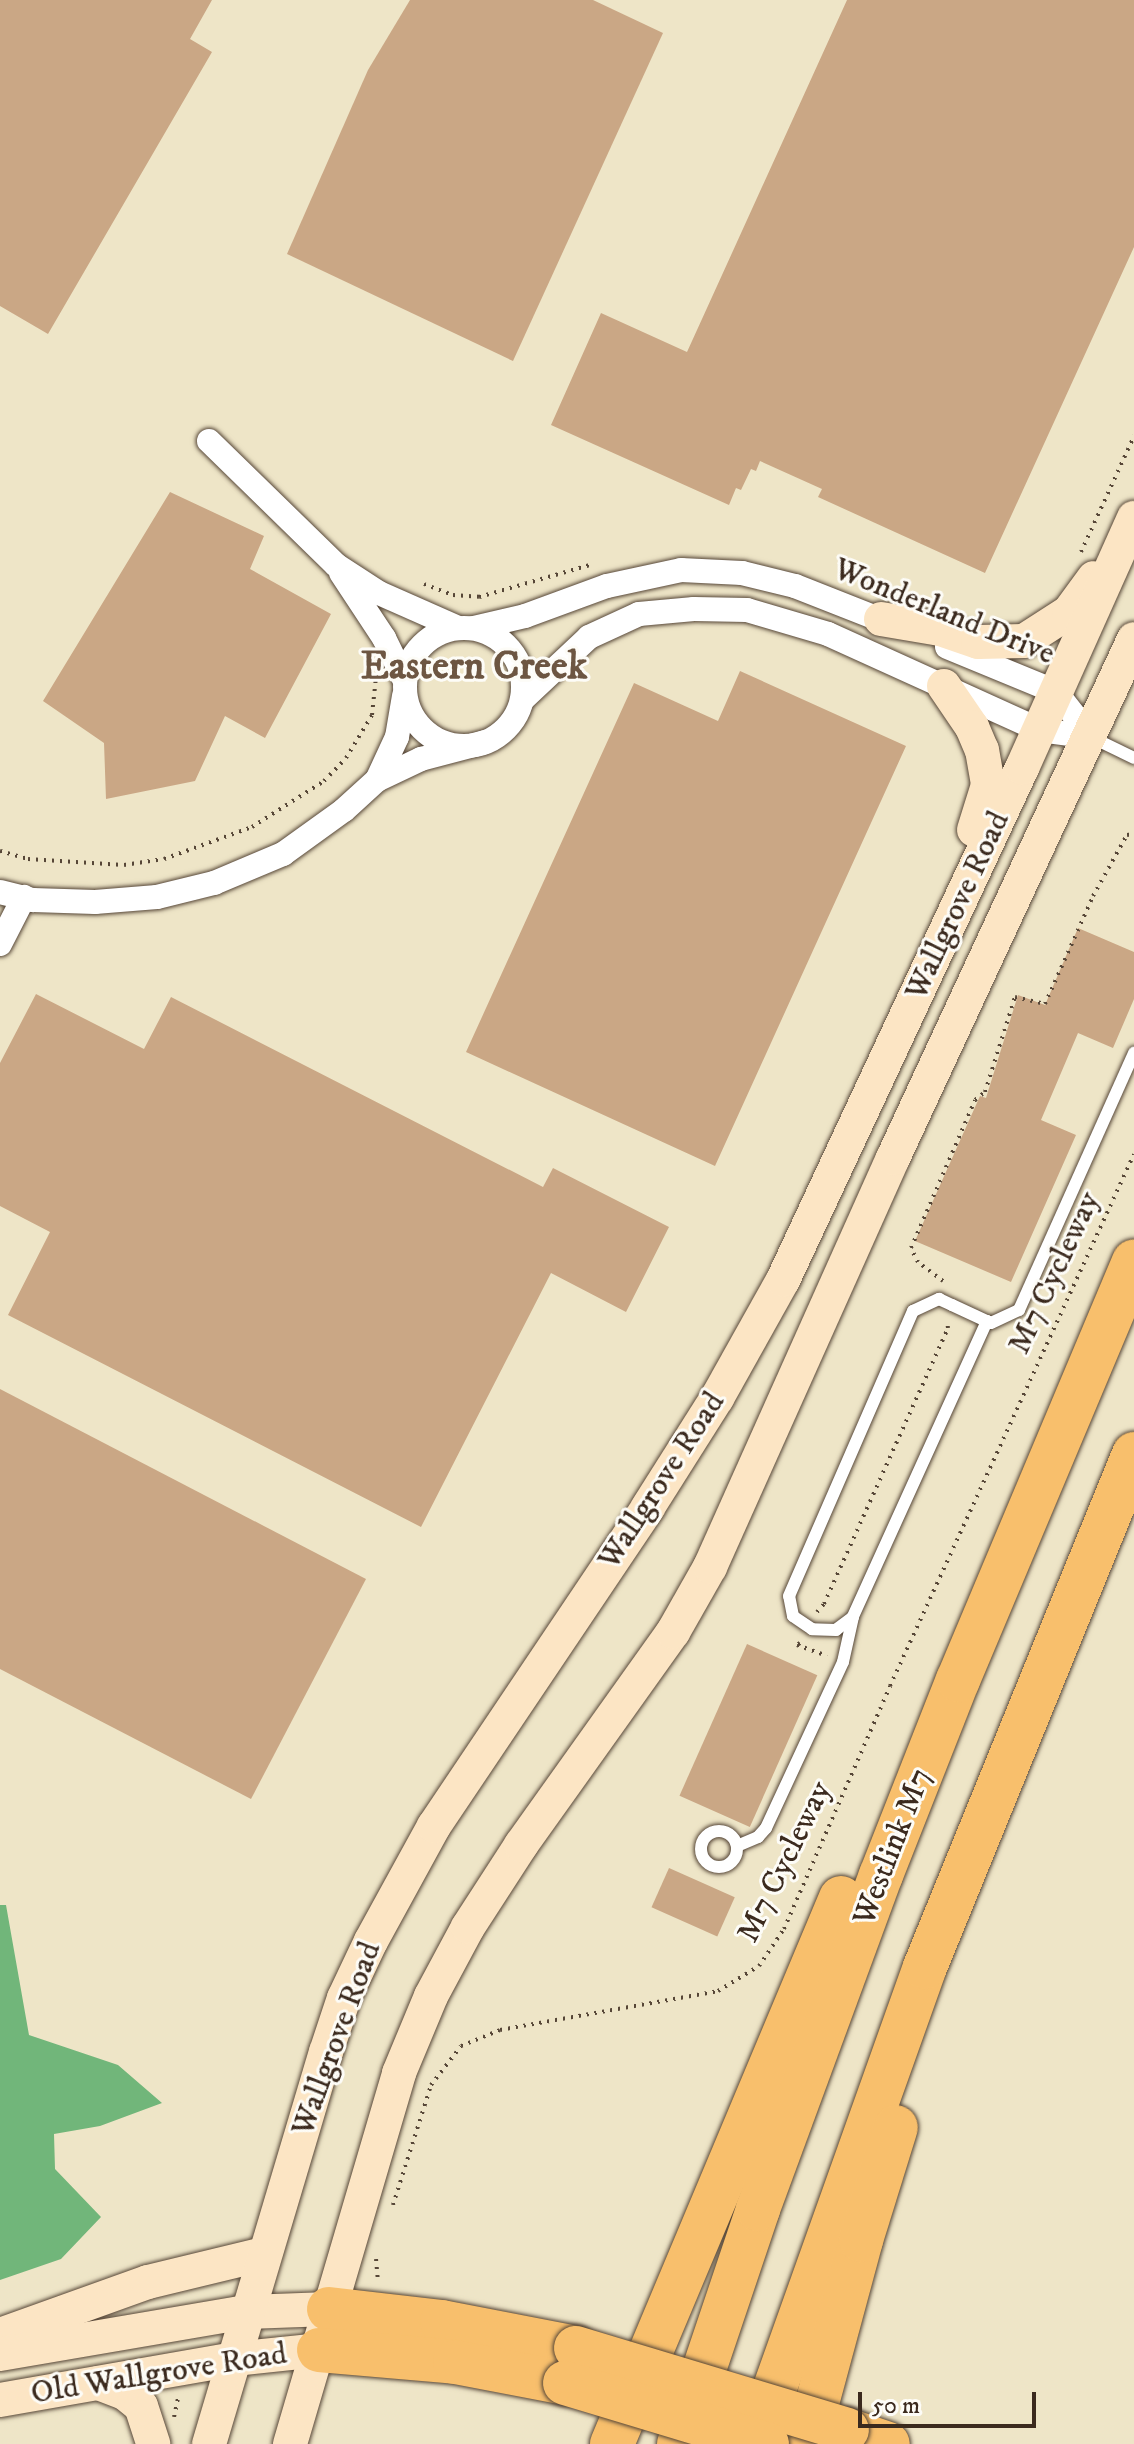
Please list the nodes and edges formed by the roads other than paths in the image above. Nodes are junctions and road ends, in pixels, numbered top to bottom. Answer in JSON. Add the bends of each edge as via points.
{"nodes":[{"id":1,"x":209,"y":441,"type":"dead end"},
{"id":2,"x":1130,"y":527,"type":"edge"},
{"id":3,"x":336,"y":565,"type":"junction"},
{"id":4,"x":881,"y":619,"type":"junction"},
{"id":5,"x":466,"y":628,"type":"junction"},
{"id":6,"x":1134,"y":639,"type":"edge"},
{"id":7,"x":405,"y":686,"type":"junction"},
{"id":8,"x":944,"y":686,"type":"junction"},
{"id":9,"x":1056,"y":692,"type":"junction"},
{"id":10,"x":522,"y":700,"type":"junction"},
{"id":11,"x":1040,"y":730,"type":"junction"},
{"id":12,"x":1091,"y":737,"type":"junction"},
{"id":13,"x":485,"y":742,"type":"junction"},
{"id":14,"x":1134,"y":758,"type":"edge"},
{"id":15,"x":377,"y":780,"type":"junction"},
{"id":16,"x":12,"y":895,"type":"edge"},
{"id":17,"x":0,"y":944,"type":"edge"},
{"id":18,"x":912,"y":1004,"type":"junction"},
{"id":19,"x":1134,"y":1053,"type":"edge"},
{"id":20,"x":1134,"y":1261,"type":"edge"},
{"id":21,"x":987,"y":1321,"type":"junction"},
{"id":22,"x":1134,"y":1454,"type":"edge"},
{"id":23,"x":853,"y":1617,"type":"junction"},
{"id":24,"x":737,"y":1846,"type":"dead end"},
{"id":25,"x":772,"y":2118,"type":"junction"},
{"id":26,"x":870,"y":2159,"type":"junction"},
{"id":27,"x":266,"y":2246,"type":"junction"},
{"id":28,"x":247,"y":2312,"type":"junction"},
{"id":29,"x":324,"y":2329,"type":"junction"},
{"id":30,"x":0,"y":2335,"type":"edge"},
{"id":31,"x":0,"y":2354,"type":"edge"},
{"id":32,"x":234,"y":2359,"type":"junction"},
{"id":33,"x":571,"y":2366,"type":"junction"},
{"id":34,"x":98,"y":2383,"type":"junction"},
{"id":35,"x":0,"y":2400,"type":"edge"},
{"id":36,"x":163,"y":2433,"type":"edge"},
{"id":37,"x":209,"y":2444,"type":"edge"},
{"id":38,"x":290,"y":2444,"type":"edge"},
{"id":39,"x":612,"y":2444,"type":"edge"},
{"id":40,"x":679,"y":2444,"type":"edge"},
{"id":41,"x":755,"y":2444,"type":"edge"},
{"id":42,"x":767,"y":2444,"type":"edge"},
{"id":43,"x":806,"y":2444,"type":"edge"},
{"id":44,"x":888,"y":2444,"type":"edge"}],
"edges":[{"from":1,"to":3,"type":"street"},
{"from":2,"to":4,"type":"main road","via":[[1069,612],[1024,641],[978,642]]},
{"from":2,"to":9,"type":"main road","name":"Wallgrove Road"},
{"from":3,"to":5,"type":"street","via":[[379,593]]},
{"from":3,"to":7,"type":"street","via":[[384,638]]},
{"from":4,"to":5,"type":"street","name":"Wonderland Drive","via":[[816,593],[742,573],[681,570]]},
{"from":4,"to":9,"type":"street","name":"Wonderland Drive"},
{"from":5,"to":7,"type":"street","via":[[438,633],[422,645],[410,662]]},
{"from":5,"to":10,"type":"street","via":[[493,634],[508,646],[524,681]]},
{"from":6,"to":12,"type":"main road","name":"Wallgrove Road"},
{"from":7,"to":13,"type":"street","via":[[414,717],[432,737],[467,746]]},
{"from":7,"to":15,"type":"street","via":[[397,737]]},
{"from":8,"to":10,"type":"street","name":"Wonderland Drive","via":[[789,620],[747,610],[694,609],[639,614],[589,637]]},
{"from":8,"to":11,"type":"street","name":"Wonderland Drive"},
{"from":8,"to":18,"type":"main road","via":[[972,727],[988,785]]},
{"from":9,"to":11,"type":"main road","name":"Wallgrove Road"},
{"from":9,"to":12,"type":"street","name":"Wonderland Drive"},
{"from":10,"to":13,"type":"street","via":[[502,733]]},
{"from":11,"to":12,"type":"street","name":"Wonderland Drive"},
{"from":11,"to":18,"type":"main road","name":"Wallgrove Road"},
{"from":12,"to":14,"type":"lane"},
{"from":12,"to":29,"type":"main road","name":"Wallgrove Road","via":[[893,1158],[710,1567],[673,1632],[521,1845],[431,1996],[399,2073],[361,2253]]},
{"from":13,"to":15,"type":"street","via":[[421,759]]},
{"from":15,"to":16,"type":"street","via":[[283,854],[214,883],[157,897],[95,902]]},
{"from":16,"to":17,"type":"street"},
{"from":18,"to":27,"type":"main road","name":"Wallgrove Road","via":[[783,1280],[724,1385],[434,1826],[371,1941],[344,1998]]},
{"from":19,"to":21,"type":"lane","via":[[1019,1310]]},
{"from":20,"to":25,"type":"highway","name":"Westlink M7","via":[[881,1875],[810,2017]]},
{"from":21,"to":23,"type":"lane"},
{"from":21,"to":23,"type":"lane","via":[[939,1299],[913,1311],[789,1596],[793,1616],[812,1629],[836,1630]]},
{"from":22,"to":26,"type":"highway","via":[[925,1967],[907,2052]]},
{"from":23,"to":24,"type":"lane","via":[[843,1662],[766,1828]]},
{"from":25,"to":39,"type":"highway"},
{"from":25,"to":40,"type":"highway"},
{"from":26,"to":41,"type":"highway"},
{"from":26,"to":43,"type":"highway"},
{"from":27,"to":28,"type":"main road","name":"Wallgrove Road"},
{"from":27,"to":30,"type":"main road"},
{"from":28,"to":29,"type":"main road","name":"Old Wallgrove Road"},
{"from":28,"to":31,"type":"main road","name":"Old Wallgrove Road"},
{"from":28,"to":32,"type":"main road","name":"Wallgrove Road"},
{"from":29,"to":32,"type":"main road","name":"Old Wallgrove Road"},
{"from":29,"to":33,"type":"highway","via":[[455,2362]]},
{"from":29,"to":38,"type":"main road","name":"Wallgrove Road"},
{"from":32,"to":34,"type":"main road","name":"Old Wallgrove Road"},
{"from":32,"to":37,"type":"main road","name":"Wallgrove Road"},
{"from":33,"to":42,"type":"highway","bridge":true},
{"from":33,"to":44,"type":"highway","bridge":true},
{"from":34,"to":35,"type":"main road","name":"Old Wallgrove Road"},
{"from":34,"to":36,"type":"main road","via":[[126,2394]]}]}
